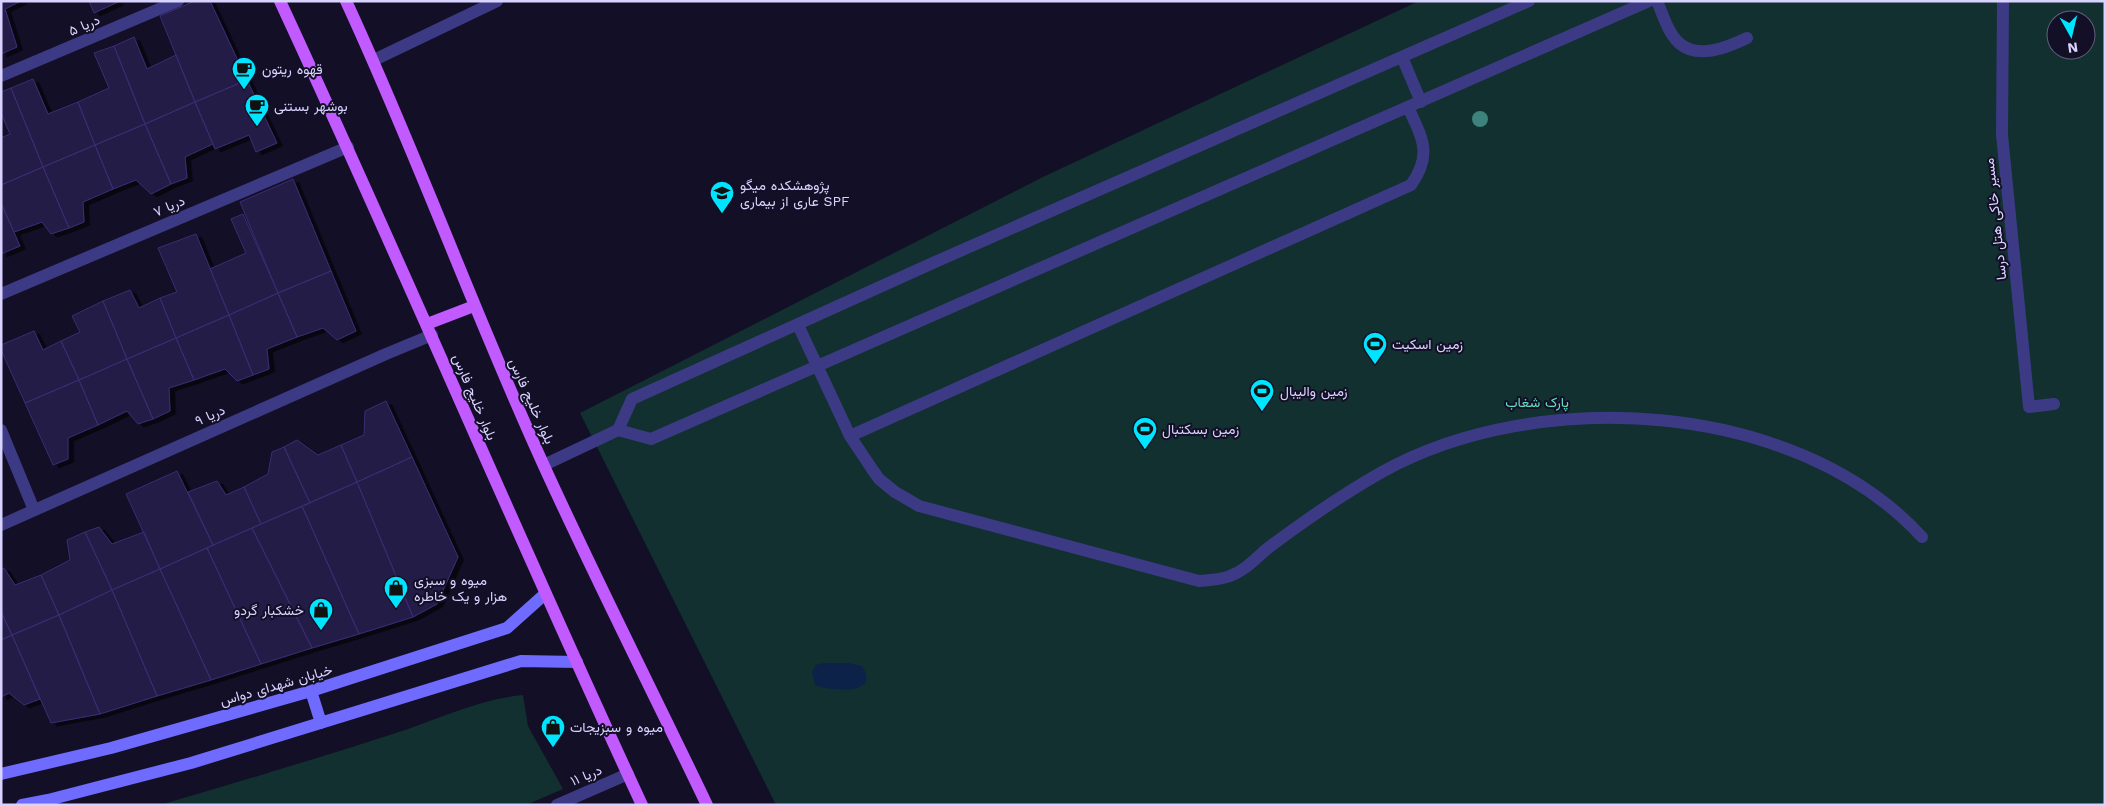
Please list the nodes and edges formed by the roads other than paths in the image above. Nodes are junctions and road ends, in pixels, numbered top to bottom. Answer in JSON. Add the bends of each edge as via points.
{"nodes":[{"id":1,"x":178,"y":1,"type":"edge"},
{"id":2,"x":280,"y":1,"type":"edge"},
{"id":3,"x":346,"y":1,"type":"edge"},
{"id":4,"x":497,"y":1,"type":"edge"},
{"id":5,"x":1530,"y":1,"type":"edge"},
{"id":6,"x":1649,"y":1,"type":"edge"},
{"id":7,"x":1657,"y":1,"type":"edge"},
{"id":8,"x":2003,"y":1,"type":"edge"},
{"id":9,"x":1747,"y":38,"type":"dead end"},
{"id":10,"x":1402,"y":57,"type":"junction"},
{"id":11,"x":374,"y":60,"type":"junction"},
{"id":12,"x":1,"y":76,"type":"edge"},
{"id":13,"x":1421,"y":102,"type":"junction"},
{"id":14,"x":1408,"y":108,"type":"junction"},
{"id":15,"x":348,"y":147,"type":"junction"},
{"id":16,"x":1,"y":294,"type":"edge"},
{"id":17,"x":474,"y":306,"type":"junction"},
{"id":18,"x":798,"y":324,"type":"junction"},
{"id":19,"x":430,"y":330,"type":"junction"},
{"id":20,"x":816,"y":367,"type":"junction"},
{"id":21,"x":2054,"y":404,"type":"dead end"},
{"id":22,"x":1,"y":430,"type":"edge"},
{"id":23,"x":618,"y":430,"type":"junction"},
{"id":24,"x":850,"y":436,"type":"junction"},
{"id":25,"x":544,"y":466,"type":"junction"},
{"id":26,"x":34,"y":510,"type":"junction"},
{"id":27,"x":1,"y":525,"type":"edge"},
{"id":28,"x":1922,"y":537,"type":"dead end"},
{"id":29,"x":545,"y":594,"type":"junction"},
{"id":30,"x":577,"y":662,"type":"junction"},
{"id":31,"x":311,"y":692,"type":"junction"},
{"id":32,"x":321,"y":723,"type":"junction"},
{"id":33,"x":1,"y":774,"type":"edge"},
{"id":34,"x":628,"y":774,"type":"junction"},
{"id":35,"x":22,"y":805,"type":"edge"},
{"id":36,"x":557,"y":805,"type":"edge"},
{"id":37,"x":642,"y":805,"type":"edge"},
{"id":38,"x":707,"y":805,"type":"edge"}],
"edges":[{"from":1,"to":12,"type":"street","name":"دریا ۵"},
{"from":2,"to":15,"type":"main road","name":"بلوار خلیج‌ فارس"},
{"from":3,"to":11,"type":"main road","name":"بلوار خلیج ‌فارس"},
{"from":4,"to":11,"type":"street"},
{"from":5,"to":10,"type":"street"},
{"from":6,"to":13,"type":"street"},
{"from":7,"to":9,"type":"street","via":[[1679,43],[1689,49],[1715,49]]},
{"from":8,"to":21,"type":"street","name":"مسیر خاکی هتل درسا","via":[[2002,135],[2029,407]]},
{"from":10,"to":13,"type":"street"},
{"from":10,"to":18,"type":"street"},
{"from":11,"to":17,"type":"main road","name":"بلوار خلیج ‌فارس"},
{"from":13,"to":14,"type":"street"},
{"from":14,"to":20,"type":"street"},
{"from":14,"to":24,"type":"street","via":[[1423,148],[1422,168],[1411,185]]},
{"from":15,"to":16,"type":"street","name":"دریا ۷"},
{"from":15,"to":19,"type":"main road","name":"بلوار خلیج‌ فارس"},
{"from":17,"to":19,"type":"main road"},
{"from":17,"to":25,"type":"main road","name":"بلوار خلیج ‌فارس"},
{"from":18,"to":20,"type":"street"},
{"from":18,"to":23,"type":"street","via":[[632,399]]},
{"from":19,"to":26,"type":"street","name":"دریا ۹","via":[[386,354]]},
{"from":19,"to":29,"type":"main road","name":"بلوار خلیج‌ فارس"},
{"from":20,"to":23,"type":"street","via":[[651,439]]},
{"from":20,"to":24,"type":"street"},
{"from":22,"to":26,"type":"street"},
{"from":23,"to":25,"type":"street"},
{"from":24,"to":28,"type":"street","via":[[880,479],[919,506],[1199,581],[1241,571],[1320,510],[1382,472],[1419,454],[1490,431],[1584,418],[1638,418],[1686,424],[1737,434],[1786,449],[1829,466],[1870,491],[1891,506]]},
{"from":25,"to":38,"type":"main road","name":"بلوار خلیج ‌فارس"},
{"from":26,"to":27,"type":"street","name":"دریا ۹"},
{"from":29,"to":30,"type":"main road","name":"بلوار خلیج‌ فارس"},
{"from":29,"to":31,"type":"street","name":"خیابان شهدای دواس","via":[[507,628]]},
{"from":30,"to":32,"type":"street","via":[[521,661]]},
{"from":30,"to":34,"type":"main road","name":"بلوار خلیج‌ فارس"},
{"from":31,"to":32,"type":"street"},
{"from":31,"to":33,"type":"street","name":"خیابان شهدای دواس","via":[[111,748]]},
{"from":32,"to":35,"type":"street","via":[[191,763]]},
{"from":34,"to":36,"type":"street","name":"دریا ۱۱"},
{"from":34,"to":37,"type":"main road","name":"بلوار خلیج‌ فارس"}]}
